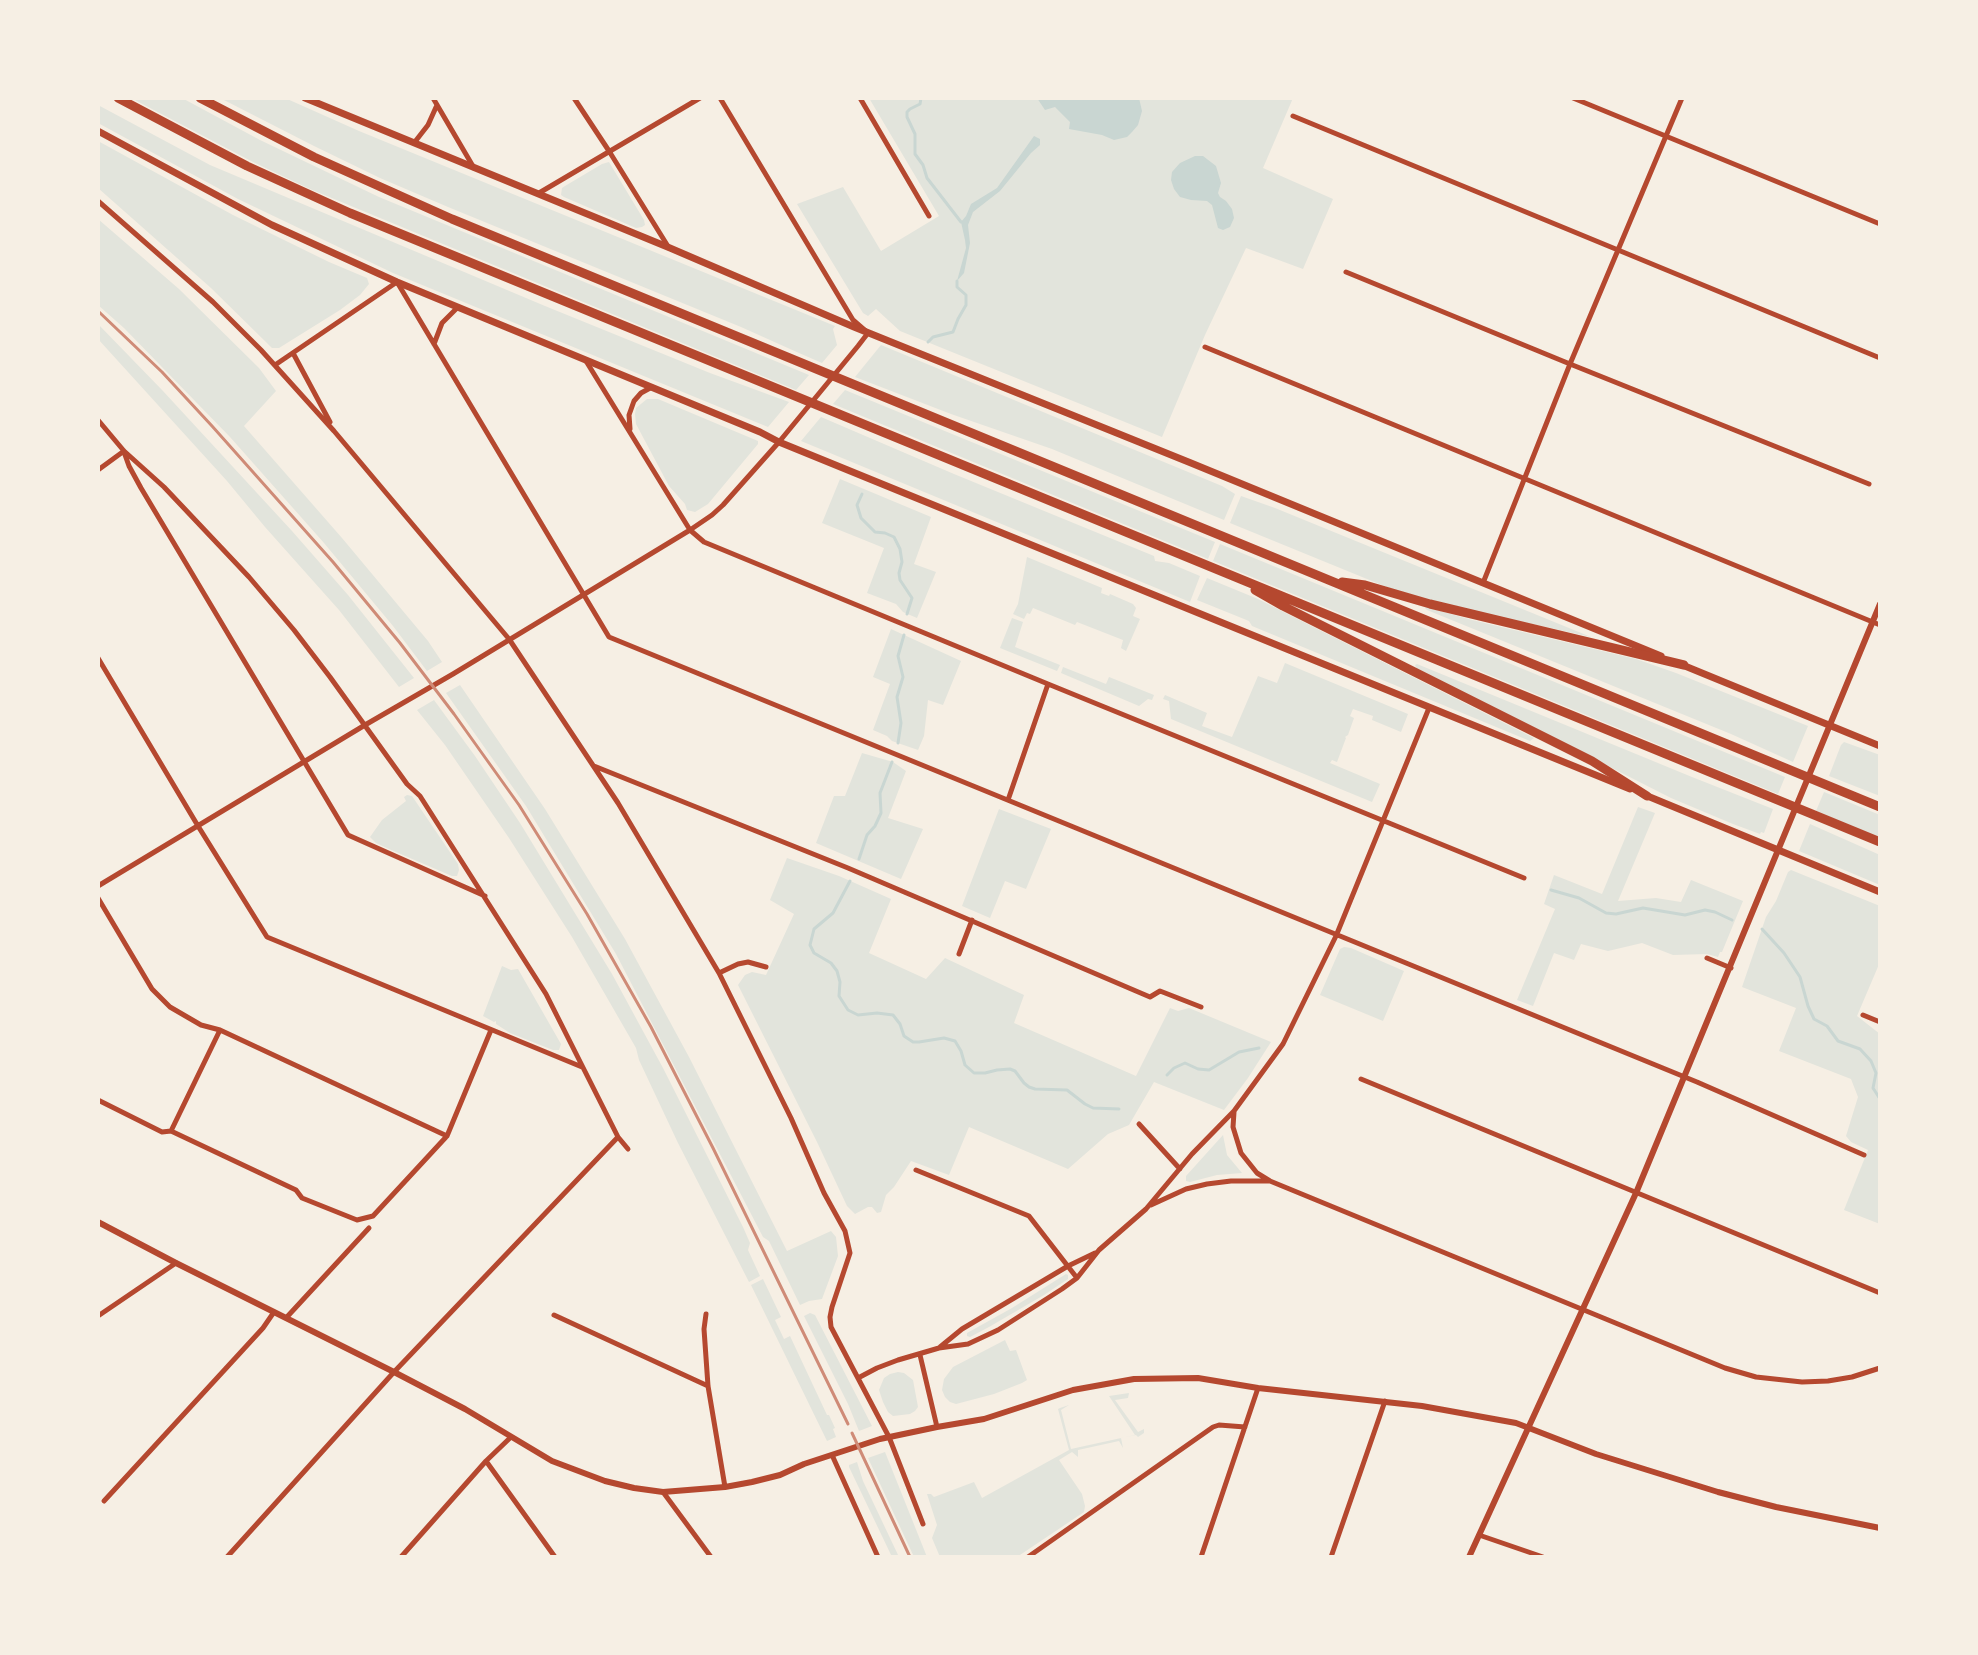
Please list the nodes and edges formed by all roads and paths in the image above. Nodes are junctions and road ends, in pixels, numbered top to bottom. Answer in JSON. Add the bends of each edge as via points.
{"nodes":[{"id":1,"x":118,"y":98,"type":"edge"},
{"id":2,"x":200,"y":98,"type":"edge"},
{"id":3,"x":305,"y":98,"type":"edge"},
{"id":4,"x":574,"y":98,"type":"edge"},
{"id":5,"x":700,"y":98,"type":"edge"},
{"id":6,"x":720,"y":98,"type":"edge"},
{"id":7,"x":860,"y":98,"type":"edge"},
{"id":8,"x":1573,"y":98,"type":"edge"},
{"id":9,"x":1682,"y":98,"type":"edge"},
{"id":10,"x":435,"y":101,"type":"edge"},
{"id":11,"x":1293,"y":116,"type":"dead end"},
{"id":12,"x":98,"y":131,"type":"edge"},
{"id":13,"x":1667,"y":136,"type":"junction"},
{"id":14,"x":414,"y":143,"type":"junction"},
{"id":15,"x":609,"y":151,"type":"junction"},
{"id":16,"x":474,"y":168,"type":"junction"},
{"id":17,"x":538,"y":194,"type":"junction"},
{"id":18,"x":98,"y":201,"type":"edge"},
{"id":19,"x":929,"y":216,"type":"dead end"},
{"id":20,"x":1880,"y":224,"type":"edge"},
{"id":21,"x":670,"y":248,"type":"junction"},
{"id":22,"x":1618,"y":251,"type":"junction"},
{"id":23,"x":1346,"y":272,"type":"dead end"},
{"id":24,"x":397,"y":282,"type":"junction"},
{"id":25,"x":458,"y":307,"type":"junction"},
{"id":26,"x":868,"y":333,"type":"junction"},
{"id":27,"x":434,"y":345,"type":"junction"},
{"id":28,"x":1205,"y":347,"type":"dead end"},
{"id":29,"x":293,"y":353,"type":"junction"},
{"id":30,"x":1880,"y":358,"type":"edge"},
{"id":31,"x":585,"y":359,"type":"junction"},
{"id":32,"x":1570,"y":364,"type":"junction"},
{"id":33,"x":275,"y":365,"type":"junction"},
{"id":34,"x":652,"y":387,"type":"junction"},
{"id":35,"x":98,"y":420,"type":"edge"},
{"id":36,"x":334,"y":431,"type":"junction"},
{"id":37,"x":631,"y":434,"type":"junction"},
{"id":38,"x":779,"y":442,"type":"junction"},
{"id":39,"x":124,"y":451,"type":"junction"},
{"id":40,"x":98,"y":470,"type":"edge"},
{"id":41,"x":1524,"y":478,"type":"junction"},
{"id":42,"x":1869,"y":484,"type":"dead end"},
{"id":43,"x":690,"y":530,"type":"junction"},
{"id":44,"x":1221,"y":571,"type":"junction"},
{"id":45,"x":1327,"y":580,"type":"junction"},
{"id":46,"x":1483,"y":583,"type":"junction"},
{"id":47,"x":583,"y":595,"type":"junction"},
{"id":48,"x":1880,"y":604,"type":"edge"},
{"id":49,"x":1876,"y":624,"type":"edge"},
{"id":50,"x":509,"y":639,"type":"junction"},
{"id":51,"x":98,"y":658,"type":"edge"},
{"id":52,"x":1684,"y":665,"type":"junction"},
{"id":53,"x":1048,"y":684,"type":"junction"},
{"id":54,"x":1429,"y":708,"type":"junction"},
{"id":55,"x":365,"y":725,"type":"junction"},
{"id":56,"x":1830,"y":725,"type":"junction"},
{"id":57,"x":1880,"y":746,"type":"edge"},
{"id":58,"x":304,"y":761,"type":"junction"},
{"id":59,"x":593,"y":766,"type":"junction"},
{"id":60,"x":1647,"y":796,"type":"junction"},
{"id":61,"x":1008,"y":800,"type":"junction"},
{"id":62,"x":1880,"y":807,"type":"edge"},
{"id":63,"x":1383,"y":821,"type":"junction"},
{"id":64,"x":198,"y":826,"type":"junction"},
{"id":65,"x":1880,"y":842,"type":"edge"},
{"id":66,"x":1779,"y":851,"type":"junction"},
{"id":67,"x":1524,"y":878,"type":"dead end"},
{"id":68,"x":98,"y":886,"type":"edge"},
{"id":69,"x":1880,"y":892,"type":"edge"},
{"id":70,"x":485,"y":896,"type":"junction"},
{"id":71,"x":98,"y":898,"type":"edge"},
{"id":72,"x":972,"y":920,"type":"junction"},
{"id":73,"x":1336,"y":936,"type":"junction"},
{"id":74,"x":959,"y":954,"type":"dead end"},
{"id":75,"x":1707,"y":958,"type":"dead end"},
{"id":76,"x":766,"y":967,"type":"dead end"},
{"id":77,"x":1731,"y":968,"type":"junction"},
{"id":78,"x":719,"y":973,"type":"junction"},
{"id":79,"x":1201,"y":1007,"type":"dead end"},
{"id":80,"x":1863,"y":1015,"type":"dead end"},
{"id":81,"x":1880,"y":1022,"type":"edge"},
{"id":82,"x":220,"y":1030,"type":"junction"},
{"id":83,"x":491,"y":1030,"type":"junction"},
{"id":84,"x":583,"y":1067,"type":"junction"},
{"id":85,"x":1685,"y":1077,"type":"junction"},
{"id":86,"x":1361,"y":1079,"type":"dead end"},
{"id":87,"x":98,"y":1100,"type":"edge"},
{"id":88,"x":1234,"y":1111,"type":"junction"},
{"id":89,"x":1139,"y":1124,"type":"dead end"},
{"id":90,"x":171,"y":1131,"type":"junction"},
{"id":91,"x":447,"y":1136,"type":"junction"},
{"id":92,"x":618,"y":1137,"type":"junction"},
{"id":93,"x":628,"y":1149,"type":"dead end"},
{"id":94,"x":1864,"y":1155,"type":"dead end"},
{"id":95,"x":1180,"y":1169,"type":"junction"},
{"id":96,"x":916,"y":1170,"type":"dead end"},
{"id":97,"x":1270,"y":1181,"type":"junction"},
{"id":98,"x":1636,"y":1193,"type":"junction"},
{"id":99,"x":1146,"y":1209,"type":"junction"},
{"id":100,"x":98,"y":1222,"type":"edge"},
{"id":101,"x":369,"y":1228,"type":"dead end"},
{"id":102,"x":1099,"y":1250,"type":"junction"},
{"id":103,"x":176,"y":1263,"type":"junction"},
{"id":104,"x":1068,"y":1266,"type":"junction"},
{"id":105,"x":1077,"y":1278,"type":"junction"},
{"id":106,"x":1880,"y":1293,"type":"edge"},
{"id":107,"x":1584,"y":1310,"type":"junction"},
{"id":108,"x":274,"y":1312,"type":"junction"},
{"id":109,"x":706,"y":1314,"type":"dead end"},
{"id":110,"x":554,"y":1315,"type":"dead end"},
{"id":111,"x":98,"y":1316,"type":"edge"},
{"id":112,"x":286,"y":1318,"type":"junction"},
{"id":113,"x":939,"y":1348,"type":"junction"},
{"id":114,"x":920,"y":1355,"type":"junction"},
{"id":115,"x":1880,"y":1368,"type":"edge"},
{"id":116,"x":394,"y":1372,"type":"junction"},
{"id":117,"x":858,"y":1378,"type":"junction"},
{"id":118,"x":708,"y":1386,"type":"junction"},
{"id":119,"x":1258,"y":1388,"type":"junction"},
{"id":120,"x":1385,"y":1401,"type":"junction"},
{"id":121,"x":937,"y":1427,"type":"junction"},
{"id":122,"x":1245,"y":1427,"type":"junction"},
{"id":123,"x":1530,"y":1428,"type":"junction"},
{"id":124,"x":511,"y":1437,"type":"junction"},
{"id":125,"x":889,"y":1437,"type":"junction"},
{"id":126,"x":834,"y":1454,"type":"junction"},
{"id":127,"x":486,"y":1461,"type":"junction"},
{"id":128,"x":725,"y":1487,"type":"junction"},
{"id":129,"x":663,"y":1492,"type":"junction"},
{"id":130,"x":104,"y":1501,"type":"dead end"},
{"id":131,"x":923,"y":1524,"type":"dead end"},
{"id":132,"x":1880,"y":1528,"type":"edge"},
{"id":133,"x":1479,"y":1535,"type":"junction"},
{"id":134,"x":227,"y":1557,"type":"edge"},
{"id":135,"x":401,"y":1557,"type":"edge"},
{"id":136,"x":555,"y":1557,"type":"edge"},
{"id":137,"x":711,"y":1557,"type":"edge"},
{"id":138,"x":878,"y":1557,"type":"edge"},
{"id":139,"x":1028,"y":1557,"type":"edge"},
{"id":140,"x":1201,"y":1557,"type":"edge"},
{"id":141,"x":1331,"y":1557,"type":"edge"},
{"id":142,"x":1469,"y":1557,"type":"edge"},
{"id":143,"x":1543,"y":1557,"type":"edge"}],
"edges":[{"from":1,"to":44,"type":"highway","via":[[304,193]]},
{"from":2,"to":45,"type":"highway","via":[[383,189]]},
{"from":3,"to":14,"type":"main road"},
{"from":4,"to":15,"type":"street"},
{"from":5,"to":15,"type":"street"},
{"from":6,"to":26,"type":"street","via":[[853,320]]},
{"from":7,"to":19,"type":"street"},
{"from":8,"to":13,"type":"street"},
{"from":9,"to":13,"type":"street"},
{"from":10,"to":14,"type":"street","via":[[428,125]]},
{"from":10,"to":16,"type":"street"},
{"from":11,"to":22,"type":"street"},
{"from":12,"to":24,"type":"main road","via":[[261,219]]},
{"from":13,"to":20,"type":"street"},
{"from":13,"to":22,"type":"street"},
{"from":14,"to":16,"type":"main road"},
{"from":15,"to":17,"type":"street"},
{"from":15,"to":21,"type":"street"},
{"from":16,"to":17,"type":"main road"},
{"from":17,"to":21,"type":"main road"},
{"from":18,"to":33,"type":"street","via":[[213,302]]},
{"from":21,"to":26,"type":"main road"},
{"from":22,"to":30,"type":"street"},
{"from":22,"to":32,"type":"street"},
{"from":23,"to":32,"type":"street"},
{"from":24,"to":25,"type":"main road"},
{"from":24,"to":27,"type":"street"},
{"from":24,"to":29,"type":"street"},
{"from":25,"to":27,"type":"street","via":[[442,323]]},
{"from":25,"to":31,"type":"main road"},
{"from":26,"to":38,"type":"street"},
{"from":26,"to":46,"type":"main road"},
{"from":27,"to":47,"type":"street"},
{"from":28,"to":41,"type":"street"},
{"from":29,"to":33,"type":"street"},
{"from":29,"to":36,"type":"street"},
{"from":31,"to":34,"type":"main road"},
{"from":31,"to":37,"type":"street"},
{"from":32,"to":41,"type":"street"},
{"from":32,"to":42,"type":"street"},
{"from":33,"to":36,"type":"street"},
{"from":34,"to":37,"type":"street","via":[[631,408]]},
{"from":34,"to":38,"type":"main road"},
{"from":35,"to":39,"type":"street"},
{"from":36,"to":50,"type":"street"},
{"from":37,"to":43,"type":"street"},
{"from":38,"to":43,"type":"street","via":[[723,505]]},
{"from":38,"to":54,"type":"main road"},
{"from":39,"to":40,"type":"street"},
{"from":39,"to":55,"type":"street","via":[[249,577]]},
{"from":39,"to":58,"type":"street"},
{"from":41,"to":46,"type":"street"},
{"from":41,"to":49,"type":"street"},
{"from":43,"to":47,"type":"street"},
{"from":43,"to":53,"type":"street","via":[[704,542]]},
{"from":44,"to":60,"type":"highway","via":[[1592,761]]},
{"from":44,"to":65,"type":"highway"},
{"from":45,"to":52,"type":"highway"},
{"from":45,"to":62,"type":"highway"},
{"from":46,"to":52,"type":"main road"},
{"from":47,"to":50,"type":"street"},
{"from":47,"to":61,"type":"street","via":[[609,637]]},
{"from":48,"to":49,"type":"street"},
{"from":49,"to":56,"type":"street"},
{"from":50,"to":55,"type":"street"},
{"from":50,"to":59,"type":"street"},
{"from":51,"to":64,"type":"street"},
{"from":52,"to":56,"type":"main road"},
{"from":53,"to":61,"type":"street"},
{"from":53,"to":63,"type":"street"},
{"from":54,"to":60,"type":"main road"},
{"from":54,"to":63,"type":"street"},
{"from":55,"to":58,"type":"street"},
{"from":55,"to":70,"type":"street","via":[[420,796]]},
{"from":56,"to":57,"type":"main road"},
{"from":56,"to":66,"type":"street"},
{"from":58,"to":64,"type":"street"},
{"from":58,"to":70,"type":"street","via":[[348,835]]},
{"from":59,"to":72,"type":"street"},
{"from":59,"to":78,"type":"street"},
{"from":60,"to":66,"type":"main road"},
{"from":61,"to":73,"type":"street"},
{"from":63,"to":67,"type":"street"},
{"from":63,"to":73,"type":"street"},
{"from":64,"to":68,"type":"street"},
{"from":64,"to":83,"type":"street","via":[[267,937]]},
{"from":66,"to":69,"type":"main road"},
{"from":66,"to":77,"type":"street"},
{"from":70,"to":84,"type":"street","via":[[546,994]]},
{"from":71,"to":82,"type":"street","via":[[152,989],[186,1017]]},
{"from":72,"to":74,"type":"street"},
{"from":72,"to":79,"type":"street","via":[[1150,997],[1160,991]]},
{"from":73,"to":85,"type":"street"},
{"from":73,"to":88,"type":"street","via":[[1283,1044]]},
{"from":75,"to":77,"type":"street"},
{"from":76,"to":78,"type":"street","via":[[748,962]]},
{"from":77,"to":85,"type":"street"},
{"from":78,"to":117,"type":"street","via":[[848,1241],[850,1253],[830,1317]]},
{"from":80,"to":81,"type":"street"},
{"from":82,"to":90,"type":"street"},
{"from":82,"to":91,"type":"street"},
{"from":83,"to":84,"type":"street"},
{"from":83,"to":91,"type":"street"},
{"from":84,"to":92,"type":"street"},
{"from":85,"to":94,"type":"street"},
{"from":85,"to":98,"type":"street"},
{"from":86,"to":98,"type":"street"},
{"from":87,"to":90,"type":"street","via":[[162,1132]]},
{"from":88,"to":95,"type":"street"},
{"from":88,"to":97,"type":"street","via":[[1241,1153]]},
{"from":89,"to":95,"type":"street"},
{"from":90,"to":91,"type":"street","via":[[357,1220],[373,1216]]},
{"from":92,"to":93,"type":"street"},
{"from":92,"to":116,"type":"street"},
{"from":95,"to":99,"type":"street"},
{"from":96,"to":104,"type":"street","via":[[1029,1216]]},
{"from":97,"to":99,"type":"street","via":[[1207,1184]]},
{"from":97,"to":107,"type":"street"},
{"from":98,"to":106,"type":"street"},
{"from":98,"to":107,"type":"street"},
{"from":99,"to":102,"type":"street"},
{"from":100,"to":103,"type":"street"},
{"from":101,"to":112,"type":"street"},
{"from":102,"to":104,"type":"street"},
{"from":102,"to":105,"type":"street"},
{"from":103,"to":108,"type":"street"},
{"from":103,"to":111,"type":"street"},
{"from":104,"to":105,"type":"street"},
{"from":104,"to":113,"type":"street"},
{"from":105,"to":113,"type":"street","via":[[998,1330],[968,1344]]},
{"from":107,"to":115,"type":"street","via":[[1756,1377],[1828,1381]]},
{"from":107,"to":123,"type":"street"},
{"from":108,"to":112,"type":"street"},
{"from":108,"to":130,"type":"street"},
{"from":109,"to":118,"type":"street"},
{"from":110,"to":118,"type":"street"},
{"from":112,"to":116,"type":"street"},
{"from":113,"to":114,"type":"street"},
{"from":114,"to":117,"type":"street"},
{"from":114,"to":121,"type":"street"},
{"from":116,"to":124,"type":"street"},
{"from":116,"to":134,"type":"street"},
{"from":117,"to":125,"type":"street"},
{"from":118,"to":128,"type":"street"},
{"from":119,"to":120,"type":"street"},
{"from":119,"to":121,"type":"street","via":[[1198,1378],[1134,1379]]},
{"from":119,"to":122,"type":"street"},
{"from":120,"to":123,"type":"street"},
{"from":120,"to":141,"type":"street"},
{"from":121,"to":125,"type":"street"},
{"from":122,"to":139,"type":"street","via":[[1213,1427]]},
{"from":122,"to":140,"type":"street"},
{"from":123,"to":132,"type":"street","via":[[1718,1492]]},
{"from":123,"to":133,"type":"street"},
{"from":124,"to":127,"type":"street"},
{"from":124,"to":129,"type":"street","via":[[578,1473]]},
{"from":125,"to":126,"type":"street"},
{"from":125,"to":131,"type":"street"},
{"from":126,"to":128,"type":"street","via":[[780,1475]]},
{"from":126,"to":138,"type":"street"},
{"from":127,"to":135,"type":"street"},
{"from":127,"to":136,"type":"street"},
{"from":128,"to":129,"type":"street"},
{"from":129,"to":137,"type":"street"},
{"from":133,"to":142,"type":"street"},
{"from":133,"to":143,"type":"street"}]}
